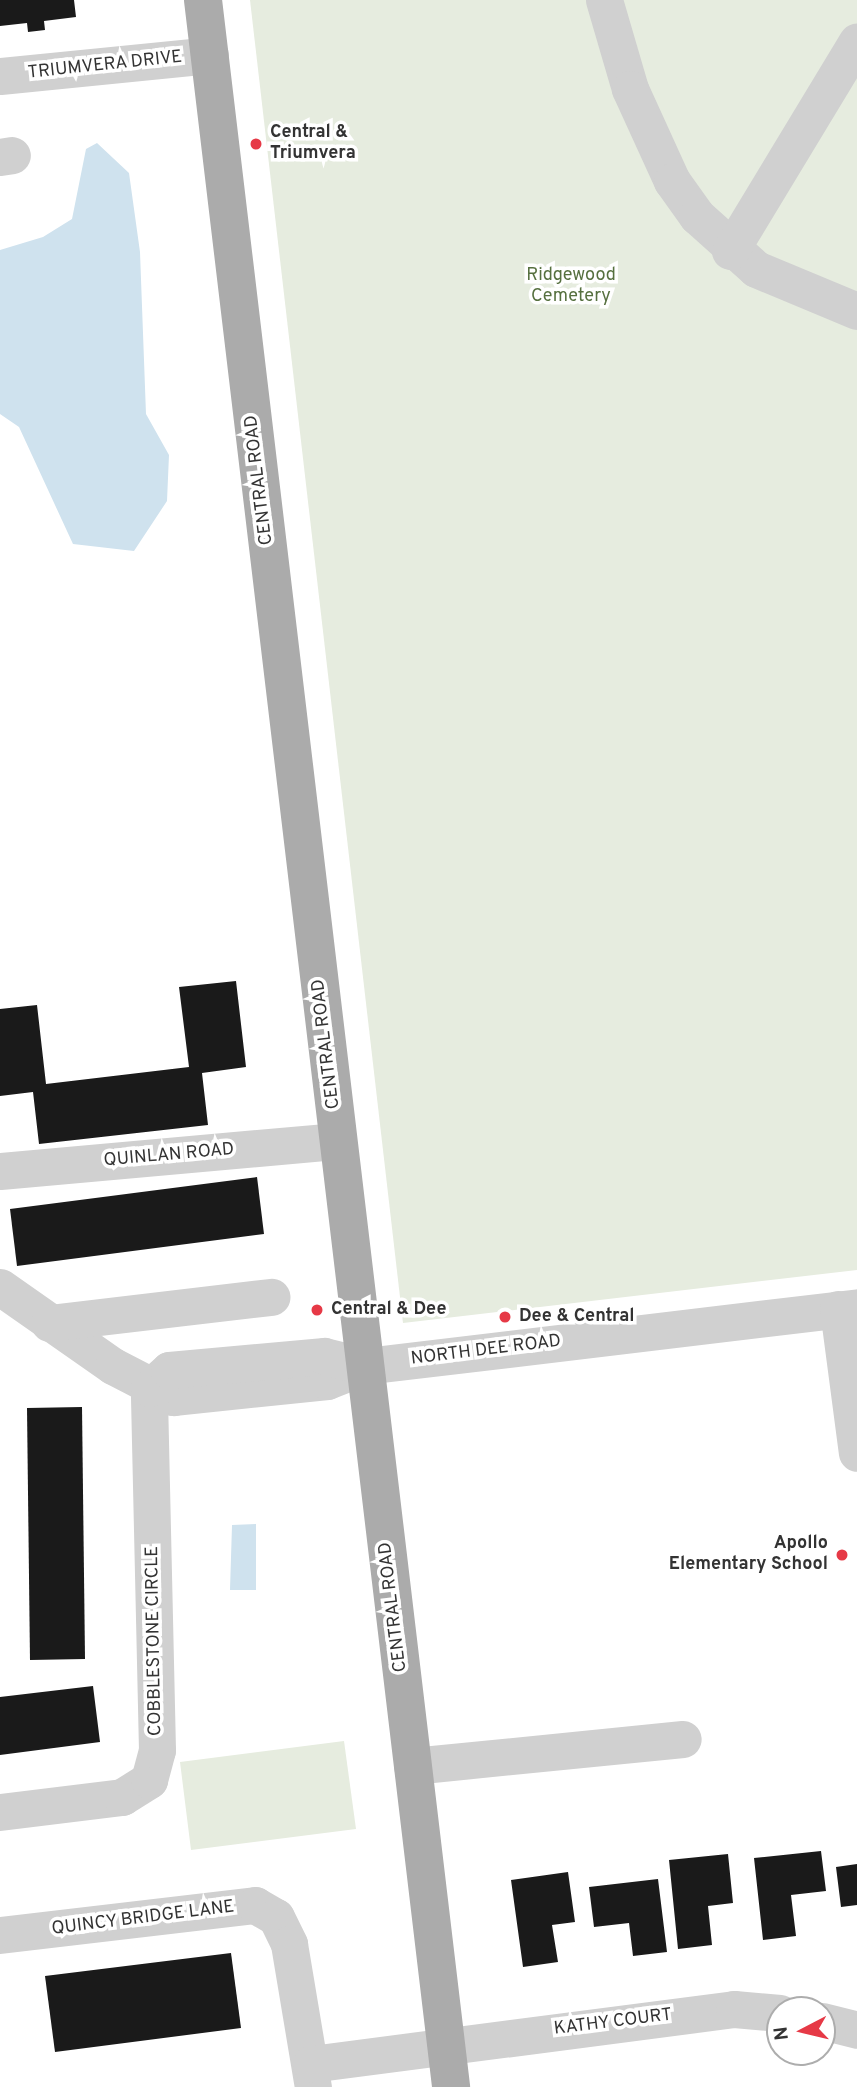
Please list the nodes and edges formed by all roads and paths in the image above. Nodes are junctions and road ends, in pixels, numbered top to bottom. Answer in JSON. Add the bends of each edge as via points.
{"nodes":[{"id":1,"x":204,"y":0,"type":"edge"},
{"id":2,"x":604,"y":0,"type":"edge"},
{"id":3,"x":857,"y":41,"type":"edge"},
{"id":4,"x":210,"y":55,"type":"junction"},
{"id":5,"x":0,"y":76,"type":"edge"},
{"id":6,"x":730,"y":251,"type":"junction"},
{"id":7,"x":857,"y":310,"type":"edge"},
{"id":8,"x":338,"y":1141,"type":"junction"},
{"id":9,"x":0,"y":1171,"type":"edge"},
{"id":10,"x":0,"y":1287,"type":"edge"},
{"id":11,"x":271,"y":1297,"type":"dead end"},
{"id":12,"x":847,"y":1308,"type":"edge"},
{"id":13,"x":49,"y":1322,"type":"junction"},
{"id":14,"x":365,"y":1366,"type":"junction"},
{"id":15,"x":149,"y":1388,"type":"junction"},
{"id":16,"x":853,"y":1392,"type":"edge"},
{"id":17,"x":857,"y":1453,"type":"edge"},
{"id":18,"x":683,"y":1738,"type":"dead end"},
{"id":19,"x":412,"y":1766,"type":"junction"},
{"id":20,"x":0,"y":1812,"type":"edge"},
{"id":21,"x":0,"y":1935,"type":"edge"},
{"id":22,"x":766,"y":2012,"type":"edge"},
{"id":23,"x":836,"y":2025,"type":"edge"},
{"id":24,"x":857,"y":2030,"type":"edge"},
{"id":25,"x":445,"y":2043,"type":"junction"},
{"id":26,"x":312,"y":2076,"type":"edge"},
{"id":27,"x":451,"y":2087,"type":"edge"}],
"edges":[{"from":1,"to":4,"type":"main road","name":"CENTRAL ROAD"},
{"from":2,"to":6,"type":"street","via":[[629,89],[672,181]]},
{"from":3,"to":6,"type":"street"},
{"from":4,"to":5,"type":"street","name":"TRIUMVERA DRIVE"},
{"from":4,"to":8,"type":"main road","name":"CENTRAL ROAD"},
{"from":6,"to":7,"type":"street","via":[[756,269]]},
{"from":8,"to":9,"type":"street","name":"QUINLAN ROAD"},
{"from":8,"to":14,"type":"main road","name":"CENTRAL ROAD"},
{"from":10,"to":13,"type":"street"},
{"from":11,"to":13,"type":"street"},
{"from":12,"to":14,"type":"street","name":"NORTH DEE ROAD"},
{"from":12,"to":16,"type":"street"},
{"from":13,"to":15,"type":"street"},
{"from":14,"to":15,"type":"street","via":[[327,1381],[173,1397]]},
{"from":14,"to":19,"type":"main road","name":"CENTRAL ROAD"},
{"from":15,"to":20,"type":"street","name":"COBBLESTONE CIRCLE","via":[[158,1750],[149,1780],[122,1797]]},
{"from":16,"to":17,"type":"street"},
{"from":18,"to":19,"type":"street"},
{"from":19,"to":25,"type":"main road","name":"CENTRAL ROAD"},
{"from":21,"to":26,"type":"street","name":"QUINCY BRIDGE LANE","via":[[255,1905],[276,1917],[289,1944]]},
{"from":22,"to":25,"type":"street","name":"KATHY COURT","via":[[734,2009]]},
{"from":23,"to":24,"type":"street"},
{"from":25,"to":26,"type":"street"},
{"from":25,"to":27,"type":"main road","name":"CENTRAL ROAD"}]}
